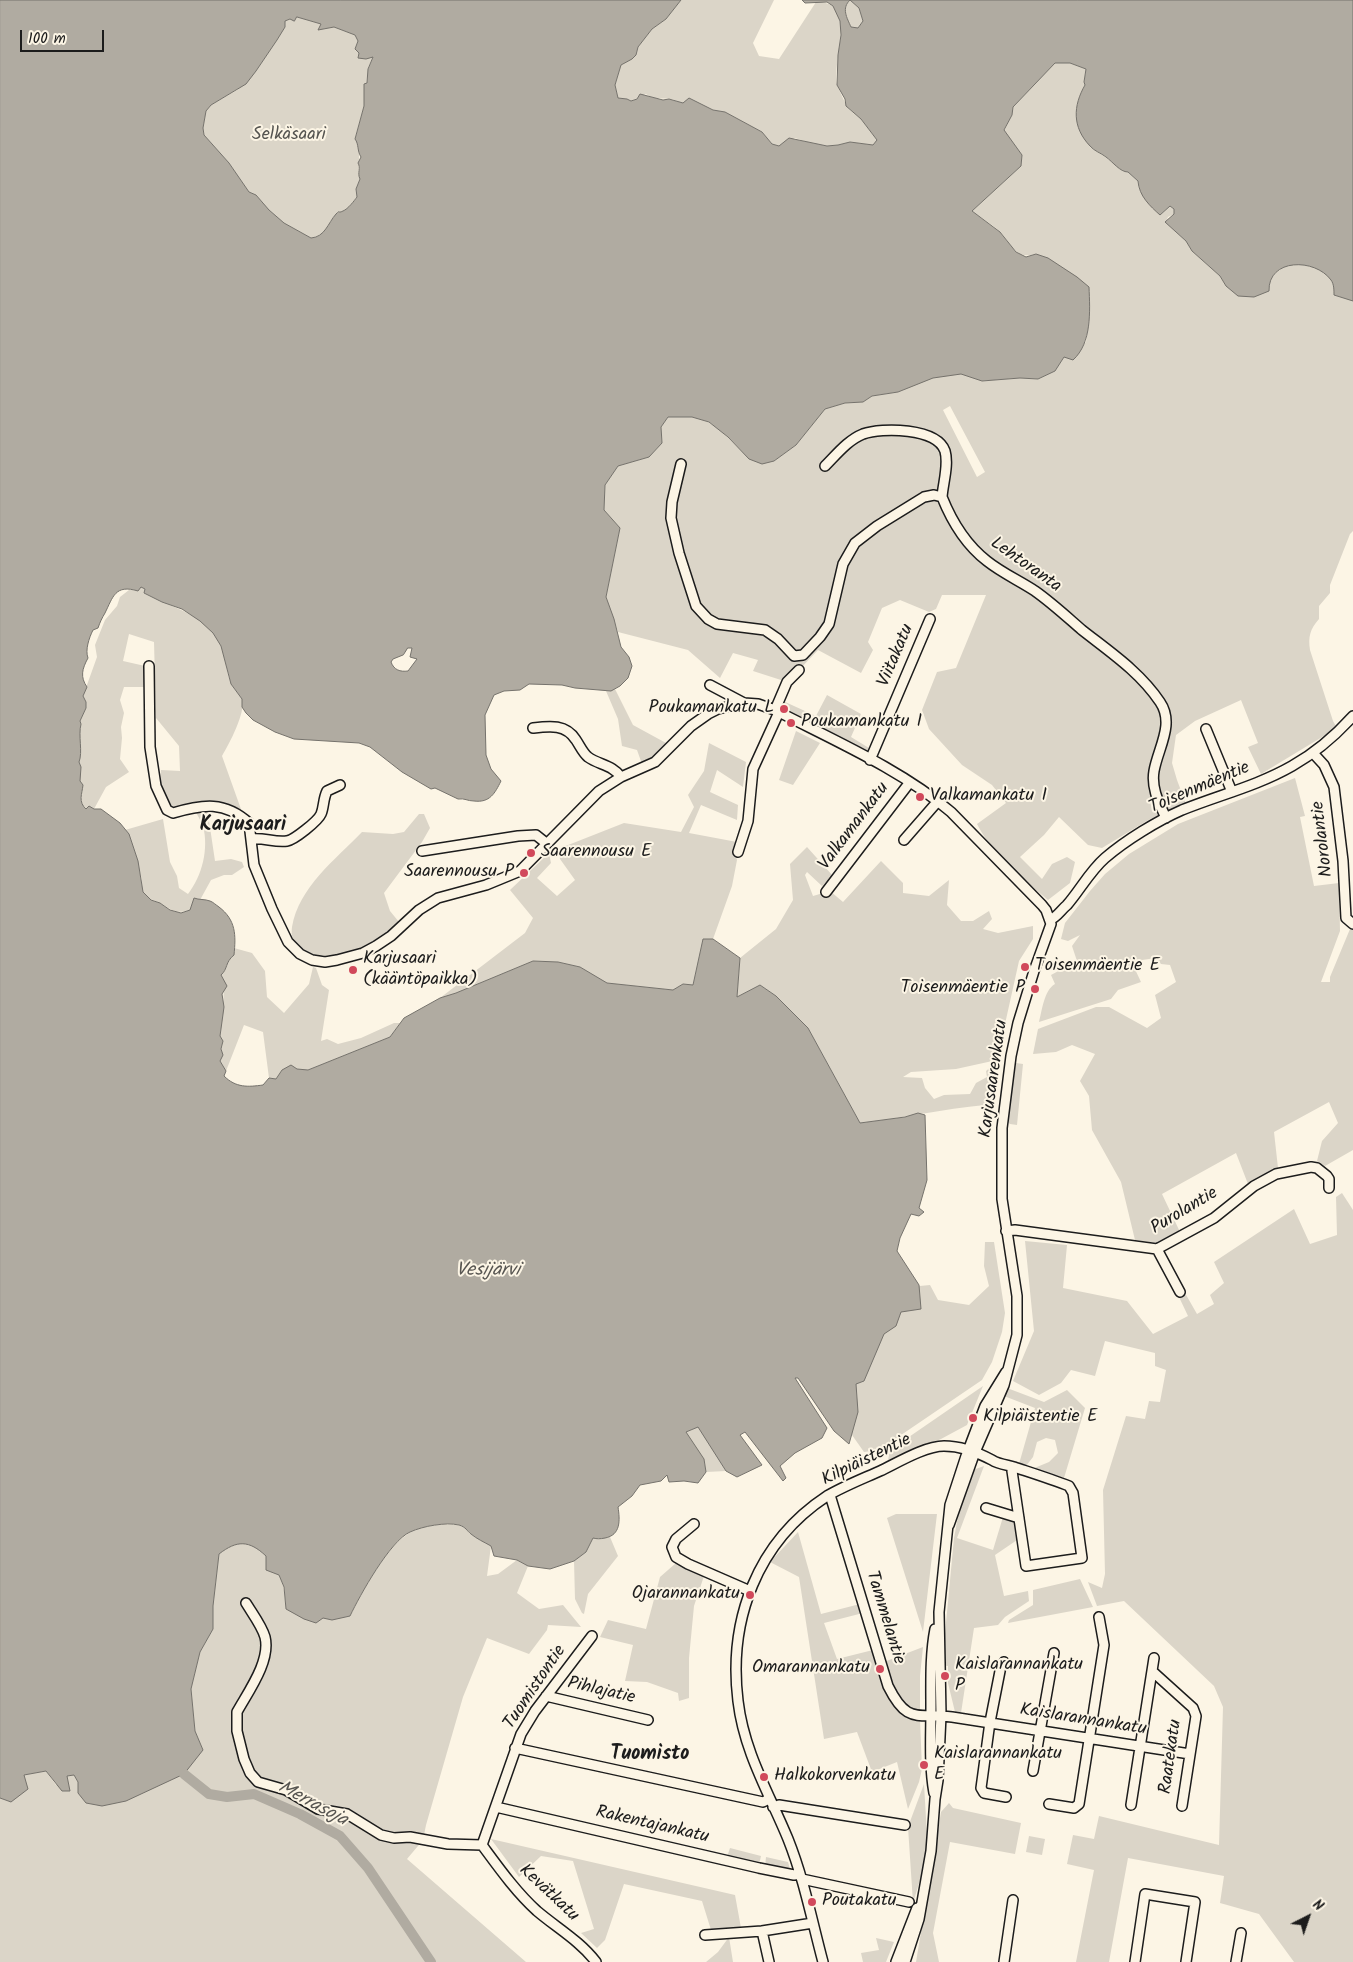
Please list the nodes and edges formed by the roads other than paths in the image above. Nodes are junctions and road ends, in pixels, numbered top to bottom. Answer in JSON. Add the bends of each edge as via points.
{"nodes":[{"id":1,"x":681,"y":464,"type":"dead end"},
{"id":2,"x":826,"y":466,"type":"dead end"},
{"id":3,"x":942,"y":497,"type":"junction"},
{"id":4,"x":930,"y":619,"type":"dead end"},
{"id":5,"x":149,"y":666,"type":"dead end"},
{"id":6,"x":799,"y":670,"type":"dead end"},
{"id":7,"x":710,"y":685,"type":"dead end"},
{"id":8,"x":744,"y":703,"type":"junction"},
{"id":9,"x":777,"y":711,"type":"junction"},
{"id":10,"x":1353,"y":716,"type":"edge"},
{"id":11,"x":534,"y":728,"type":"dead end"},
{"id":12,"x":1206,"y":729,"type":"dead end"},
{"id":13,"x":1314,"y":753,"type":"junction"},
{"id":14,"x":870,"y":760,"type":"junction"},
{"id":15,"x":621,"y":777,"type":"junction"},
{"id":16,"x":910,"y":782,"type":"junction"},
{"id":17,"x":340,"y":785,"type":"dead end"},
{"id":18,"x":1232,"y":792,"type":"junction"},
{"id":19,"x":938,"y":802,"type":"junction"},
{"id":20,"x":1166,"y":818,"type":"junction"},
{"id":21,"x":251,"y":839,"type":"junction"},
{"id":22,"x":904,"y":840,"type":"dead end"},
{"id":23,"x":546,"y":843,"type":"junction"},
{"id":24,"x":422,"y":851,"type":"dead end"},
{"id":25,"x":738,"y":852,"type":"dead end"},
{"id":26,"x":826,"y":892,"type":"dead end"},
{"id":27,"x":1068,"y":903,"type":"junction"},
{"id":28,"x":1046,"y":910,"type":"junction"},
{"id":29,"x":1050,"y":920,"type":"junction"},
{"id":30,"x":1353,"y":924,"type":"edge"},
{"id":31,"x":1329,"y":1188,"type":"dead end"},
{"id":32,"x":1006,"y":1231,"type":"junction"},
{"id":33,"x":1157,"y":1249,"type":"junction"},
{"id":34,"x":1180,"y":1292,"type":"dead end"},
{"id":35,"x":970,"y":1454,"type":"junction"},
{"id":36,"x":1013,"y":1467,"type":"junction"},
{"id":37,"x":830,"y":1495,"type":"junction"},
{"id":38,"x":986,"y":1508,"type":"dead end"},
{"id":39,"x":1019,"y":1518,"type":"junction"},
{"id":40,"x":694,"y":1524,"type":"dead end"},
{"id":41,"x":750,"y":1591,"type":"junction"},
{"id":42,"x":246,"y":1603,"type":"dead end"},
{"id":43,"x":939,"y":1612,"type":"junction"},
{"id":44,"x":1099,"y":1617,"type":"dead end"},
{"id":45,"x":592,"y":1636,"type":"dead end"},
{"id":46,"x":1054,"y":1653,"type":"dead end"},
{"id":47,"x":1154,"y":1658,"type":"dead end"},
{"id":48,"x":1004,"y":1662,"type":"dead end"},
{"id":49,"x":1152,"y":1671,"type":"junction"},
{"id":50,"x":546,"y":1696,"type":"junction"},
{"id":51,"x":941,"y":1715,"type":"junction"},
{"id":52,"x":931,"y":1716,"type":"junction"},
{"id":53,"x":648,"y":1720,"type":"dead end"},
{"id":54,"x":990,"y":1722,"type":"junction"},
{"id":55,"x":1040,"y":1730,"type":"junction"},
{"id":56,"x":1089,"y":1738,"type":"junction"},
{"id":57,"x":1140,"y":1746,"type":"junction"},
{"id":58,"x":516,"y":1748,"type":"junction"},
{"id":59,"x":1190,"y":1754,"type":"junction"},
{"id":60,"x":1033,"y":1771,"type":"dead end"},
{"id":61,"x":1006,"y":1797,"type":"dead end"},
{"id":62,"x":934,"y":1799,"type":"junction"},
{"id":63,"x":771,"y":1803,"type":"junction"},
{"id":64,"x":1049,"y":1804,"type":"dead end"},
{"id":65,"x":1131,"y":1805,"type":"dead end"},
{"id":66,"x":496,"y":1806,"type":"junction"},
{"id":67,"x":1182,"y":1806,"type":"dead end"},
{"id":68,"x":905,"y":1825,"type":"dead end"},
{"id":69,"x":482,"y":1845,"type":"junction"},
{"id":70,"x":801,"y":1876,"type":"junction"},
{"id":71,"x":924,"y":1889,"type":"junction"},
{"id":72,"x":1013,"y":1900,"type":"dead end"},
{"id":73,"x":909,"y":1902,"type":"dead end"},
{"id":74,"x":813,"y":1923,"type":"junction"},
{"id":75,"x":762,"y":1931,"type":"junction"},
{"id":76,"x":1241,"y":1933,"type":"dead end"},
{"id":77,"x":705,"y":1935,"type":"dead end"},
{"id":78,"x":596,"y":1962,"type":"edge"},
{"id":79,"x":769,"y":1962,"type":"edge"},
{"id":80,"x":823,"y":1962,"type":"edge"},
{"id":81,"x":896,"y":1962,"type":"edge"},
{"id":82,"x":905,"y":1962,"type":"edge"},
{"id":83,"x":1004,"y":1962,"type":"edge"},
{"id":84,"x":1135,"y":1962,"type":"edge"},
{"id":85,"x":1186,"y":1962,"type":"edge"},
{"id":86,"x":1236,"y":1962,"type":"edge"}],
"edges":[{"from":1,"to":3,"type":"street","via":[[671,518],[696,606],[717,624],[765,630],[794,656],[811,648],[829,624],[843,564],[855,543],[924,497]]},
{"from":2,"to":3,"type":"street","via":[[845,446],[863,434],[888,429],[908,431],[939,442],[944,450]]},
{"from":3,"to":20,"type":"street","name":"Lehtoranta","via":[[950,517],[972,548],[988,562],[1037,592],[1117,657],[1162,704],[1166,725],[1164,743],[1154,771],[1154,788]]},
{"from":4,"to":14,"type":"street","name":"Viitakatu"},
{"from":5,"to":21,"type":"street","via":[[150,747],[156,786],[167,810],[173,813],[198,806],[221,807],[238,813],[249,823]]},
{"from":6,"to":9,"type":"street","via":[[787,682]]},
{"from":7,"to":8,"type":"street"},
{"from":8,"to":9,"type":"street"},
{"from":8,"to":15,"type":"street","via":[[708,714],[690,726],[655,762]]},
{"from":9,"to":14,"type":"street"},
{"from":9,"to":25,"type":"street","via":[[753,769],[748,820]]},
{"from":10,"to":13,"type":"street","name":"Toisenmäentie"},
{"from":11,"to":15,"type":"street","via":[[555,727],[572,733],[588,758],[613,769]]},
{"from":12,"to":18,"type":"street"},
{"from":13,"to":18,"type":"street","name":"Toisenmäentie","via":[[1291,767]]},
{"from":13,"to":30,"type":"street","name":"Norolantie","via":[[1324,765],[1334,787],[1346,918]]},
{"from":14,"to":16,"type":"street"},
{"from":15,"to":23,"type":"street","via":[[599,791]]},
{"from":16,"to":19,"type":"street"},
{"from":16,"to":26,"type":"street","name":"Valkamankatu"},
{"from":17,"to":21,"type":"street","via":[[327,791],[316,821],[294,838],[287,841]]},
{"from":18,"to":20,"type":"street","name":"Toisenmäentie"},
{"from":19,"to":22,"type":"street"},
{"from":19,"to":28,"type":"street"},
{"from":20,"to":27,"type":"street","name":"Toisenmäentie","via":[[1106,858]]},
{"from":21,"to":23,"type":"street","via":[[254,865],[288,942],[300,954],[325,962],[376,946],[438,898],[511,876],[528,864]]},
{"from":23,"to":24,"type":"street","via":[[536,835],[518,836]]},
{"from":27,"to":28,"type":"street"},
{"from":27,"to":29,"type":"street","name":"Toisenmäentie"},
{"from":28,"to":29,"type":"street"},
{"from":29,"to":32,"type":"street","name":"Karjusaarenkatu","via":[[1018,1023],[1004,1101],[1001,1163]]},
{"from":31,"to":33,"type":"street","name":"Purolantie","via":[[1329,1179],[1317,1168],[1276,1174],[1254,1186],[1214,1218]]},
{"from":32,"to":33,"type":"street","name":"Purolantie"},
{"from":32,"to":35,"type":"street","name":"Karjusaarenkatu","via":[[1017,1296],[1015,1347],[1009,1368],[985,1406]]},
{"from":33,"to":34,"type":"street"},
{"from":35,"to":36,"type":"street","via":[[978,1460],[992,1460]]},
{"from":35,"to":37,"type":"street","name":"Kilpiäistentie","via":[[950,1446],[935,1447]]},
{"from":35,"to":43,"type":"street","name":"Karjusaarenkatu","via":[[950,1505]]},
{"from":36,"to":39,"type":"street"},
{"from":36,"to":39,"type":"street","via":[[1069,1486],[1073,1493],[1082,1558],[1026,1566]]},
{"from":37,"to":41,"type":"street","name":"Kilpiäistentie","via":[[788,1530],[767,1558]]},
{"from":37,"to":52,"type":"street","name":"Tammelantie","via":[[888,1686],[895,1700],[908,1713],[919,1717]]},
{"from":38,"to":39,"type":"street"},
{"from":40,"to":41,"type":"street","via":[[676,1539],[672,1548],[676,1557]]},
{"from":41,"to":63,"type":"street","name":"Kilpiäistentie","via":[[738,1632],[735,1663],[738,1702],[746,1742]]},
{"from":42,"to":69,"type":"street","via":[[266,1642],[260,1670],[237,1712],[236,1720],[244,1759],[254,1778],[294,1794],[318,1809],[347,1814],[381,1836]]},
{"from":43,"to":51,"type":"street","name":"Karjusaarenkatu"},
{"from":43,"to":52,"type":"street","name":"Karjusaarenkatu","via":[[934,1637]]},
{"from":44,"to":56,"type":"street","via":[[1104,1645]]},
{"from":45,"to":50,"type":"street","name":"Tuomistontie"},
{"from":46,"to":55,"type":"street"},
{"from":47,"to":49,"type":"street"},
{"from":48,"to":54,"type":"street","via":[[1000,1666]]},
{"from":49,"to":57,"type":"street"},
{"from":49,"to":59,"type":"street","name":"Raatekatu","via":[[1193,1708],[1196,1716]]},
{"from":50,"to":53,"type":"street","name":"Pihlajatie"},
{"from":50,"to":58,"type":"street","name":"Tuomistontie","via":[[521,1734]]},
{"from":51,"to":52,"type":"street","name":"Tammelantie"},
{"from":51,"to":54,"type":"street","name":"Kaislarannankatu"},
{"from":51,"to":62,"type":"street","name":"Karjusaarenkatu"},
{"from":52,"to":62,"type":"street","name":"Karjusaarenkatu"},
{"from":54,"to":55,"type":"street","name":"Kaislarannankatu"},
{"from":54,"to":61,"type":"street","via":[[981,1788],[984,1793]]},
{"from":55,"to":56,"type":"street","name":"Kaislarannankatu"},
{"from":55,"to":60,"type":"street"},
{"from":56,"to":57,"type":"street","name":"Kaislarannankatu"},
{"from":56,"to":64,"type":"street","via":[[1079,1804],[1074,1808]]},
{"from":57,"to":59,"type":"street","name":"Kaislarannankatu"},
{"from":57,"to":65,"type":"street"},
{"from":58,"to":63,"type":"street"},
{"from":58,"to":66,"type":"street","name":"Tuomistontie"},
{"from":59,"to":67,"type":"street","name":"Raatekatu"},
{"from":62,"to":71,"type":"street","name":"Karjusaarenkatu","via":[[931,1851]]},
{"from":63,"to":68,"type":"street"},
{"from":63,"to":70,"type":"street","name":"Kilpiäistentie"},
{"from":66,"to":69,"type":"street","name":"Tuomistontie"},
{"from":66,"to":70,"type":"street","name":"Rakentajankatu"},
{"from":69,"to":78,"type":"street","name":"Kevätkatu","via":[[527,1901],[578,1942]]},
{"from":70,"to":73,"type":"street","name":"Rakentajankatu"},
{"from":70,"to":74,"type":"street","name":"Kilpiäistentie"},
{"from":71,"to":81,"type":"street","name":"Karjusaarenkatu"},
{"from":71,"to":82,"type":"street","name":"Karjusaarenkatu","via":[[919,1919]]},
{"from":72,"to":83,"type":"street"},
{"from":74,"to":75,"type":"street"},
{"from":74,"to":80,"type":"street","name":"Kilpiäistentie"},
{"from":75,"to":77,"type":"street"},
{"from":75,"to":79,"type":"street"},
{"from":76,"to":86,"type":"street"},
{"from":84,"to":85,"type":"street","via":[[1146,1894],[1195,1902]]}]}
